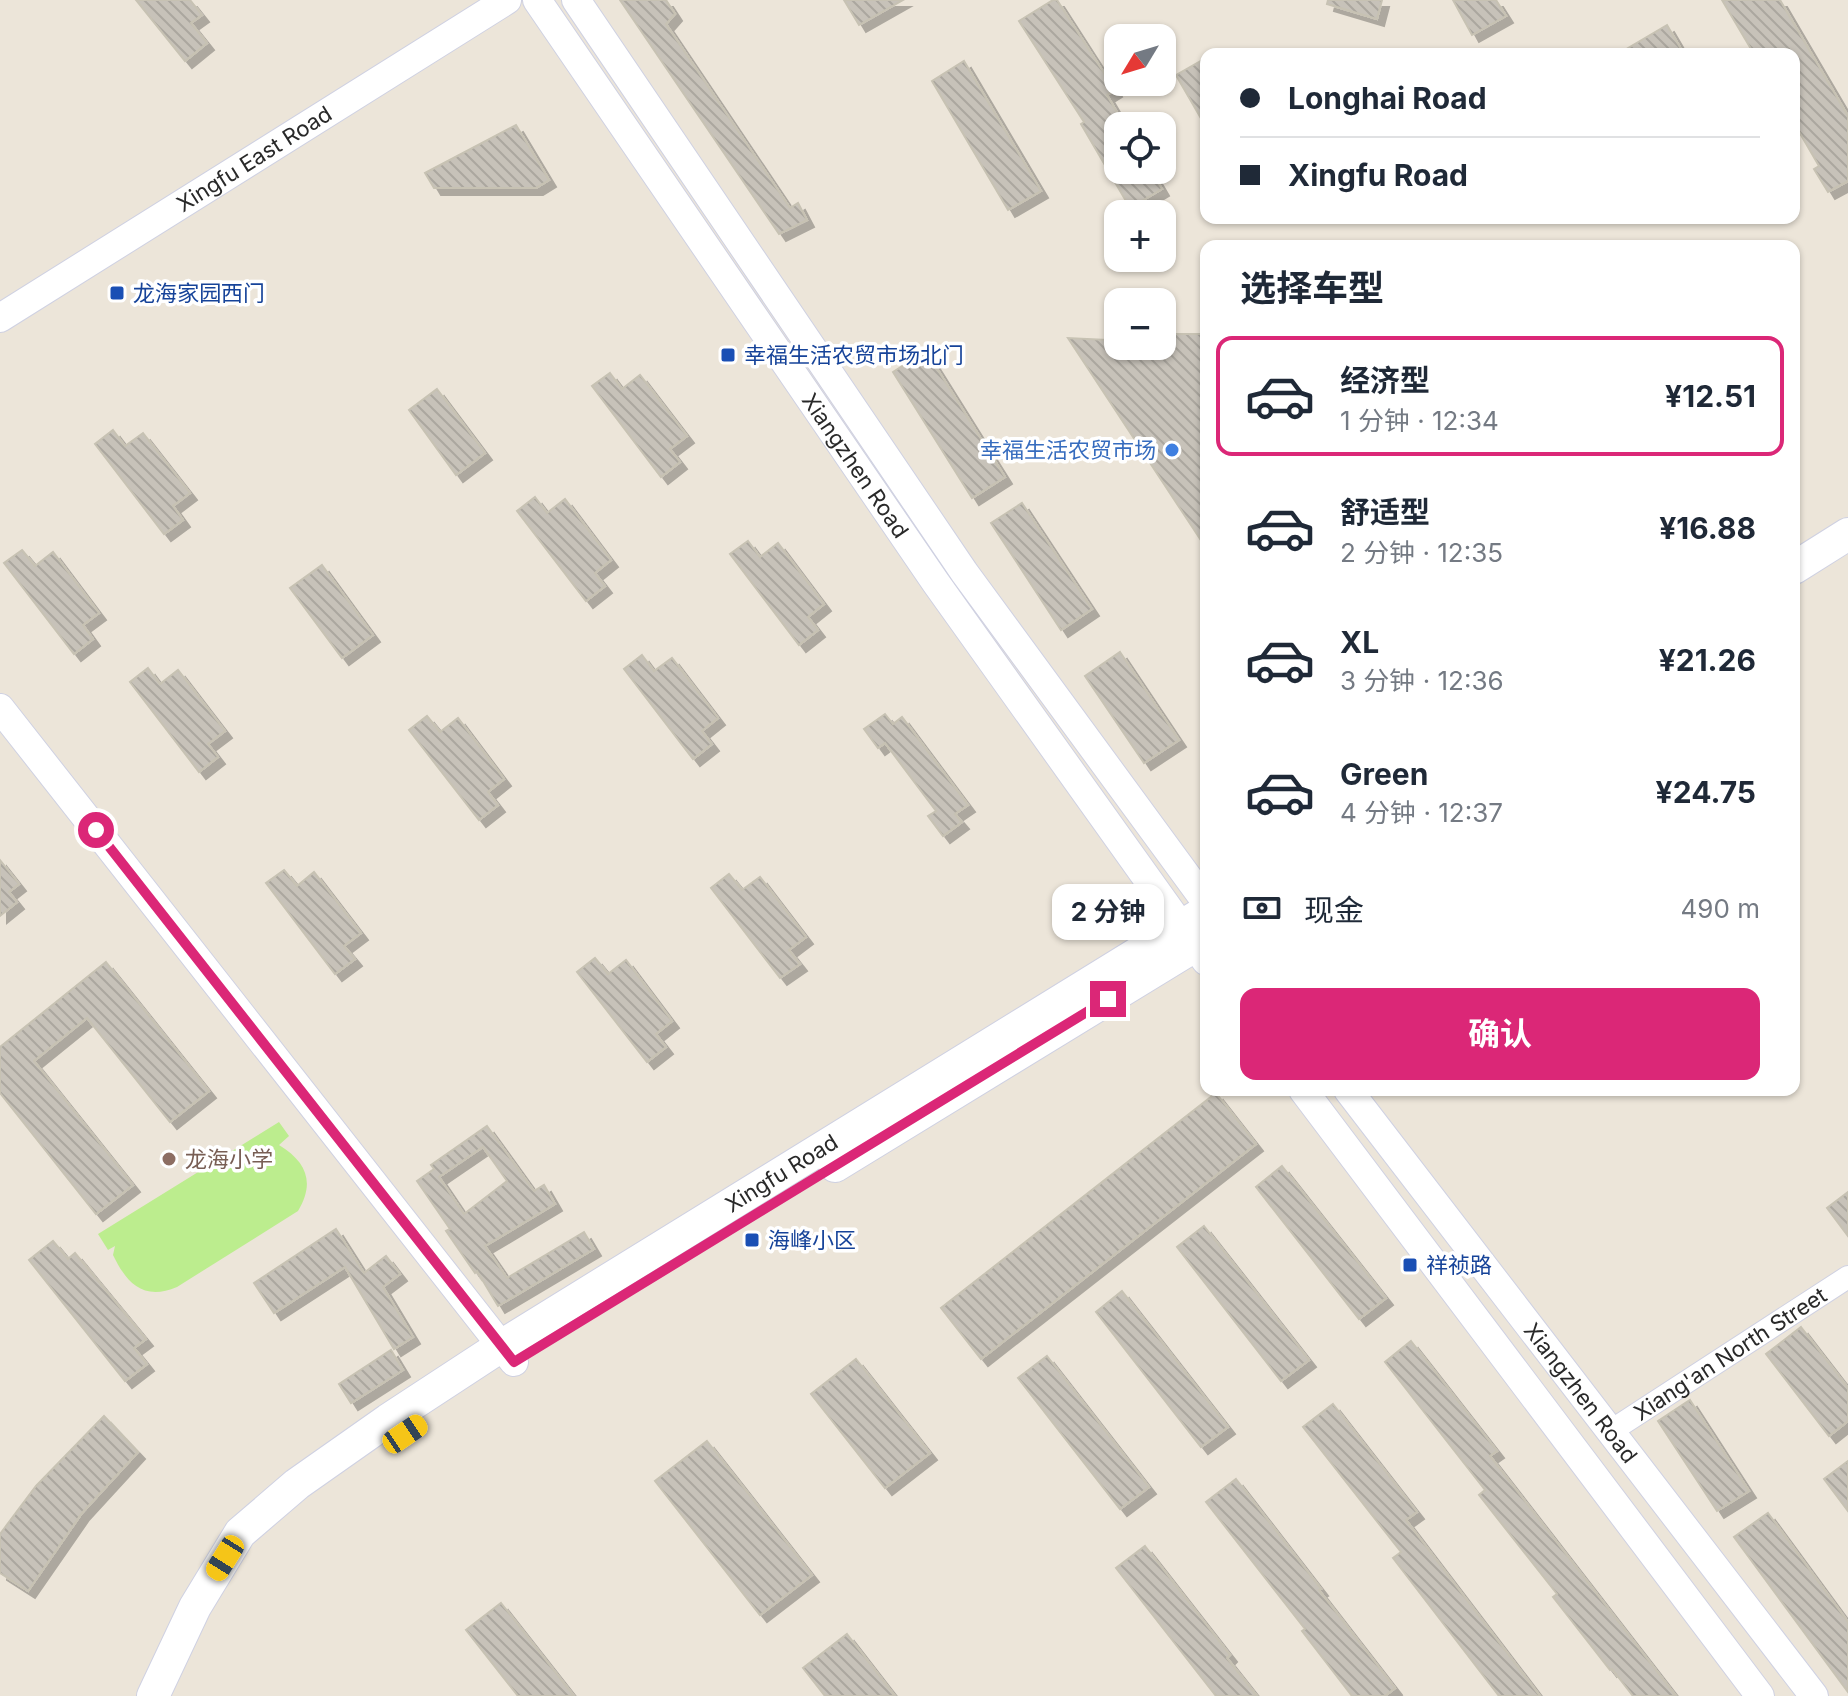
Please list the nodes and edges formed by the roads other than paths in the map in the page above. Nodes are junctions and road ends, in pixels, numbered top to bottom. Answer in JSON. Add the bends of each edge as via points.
{"nodes":[{"id":1,"x":507,"y":0,"type":"edge"},
{"id":2,"x":537,"y":0,"type":"edge"},
{"id":3,"x":576,"y":0,"type":"edge"},
{"id":4,"x":0,"y":318,"type":"edge"},
{"id":5,"x":1848,"y":509,"type":"edge"},
{"id":6,"x":1848,"y":534,"type":"edge"},
{"id":7,"x":1800,"y":539,"type":"edge"},
{"id":8,"x":1800,"y":564,"type":"edge"},
{"id":9,"x":0,"y":708,"type":"edge"},
{"id":10,"x":1200,"y":894,"type":"edge"},
{"id":11,"x":1199,"y":936,"type":"edge"},
{"id":12,"x":1308,"y":1096,"type":"edge"},
{"id":13,"x":1353,"y":1096,"type":"edge"},
{"id":14,"x":1848,"y":1277,"type":"edge"},
{"id":15,"x":507,"y":1354,"type":"junction"},
{"id":16,"x":1611,"y":1431,"type":"junction"},
{"id":17,"x":153,"y":1696,"type":"edge"},
{"id":18,"x":175,"y":1696,"type":"edge"},
{"id":19,"x":1760,"y":1696,"type":"edge"},
{"id":20,"x":1814,"y":1696,"type":"edge"}],
"edges":[{"from":1,"to":4,"type":"street","name":"Xingfu East Road"},
{"from":2,"to":11,"type":"street","name":"Xiangzhen Road","via":[[936,583]]},
{"from":3,"to":10,"type":"street","name":"Xiangzhen Road","via":[[964,572]]},
{"from":5,"to":7,"type":"main road"},
{"from":6,"to":8,"type":"main road"},
{"from":9,"to":15,"type":"street"},
{"from":11,"to":15,"type":"main road","name":"Xingfu Road"},
{"from":12,"to":19,"type":"street","name":"Xiangzhen Road"},
{"from":13,"to":16,"type":"street","name":"Xiangzhen Road"},
{"from":14,"to":16,"type":"street","name":"Xiang'an North Street"},
{"from":15,"to":17,"type":"main road","name":"Xingfu Road","via":[[388,1420],[297,1484],[240,1533],[195,1607]]},
{"from":15,"to":18,"type":"main road","name":"Xingfu Road","via":[[312,1500],[257,1548],[212,1618]]},
{"from":16,"to":20,"type":"street","name":"Xiangzhen Road"}]}
